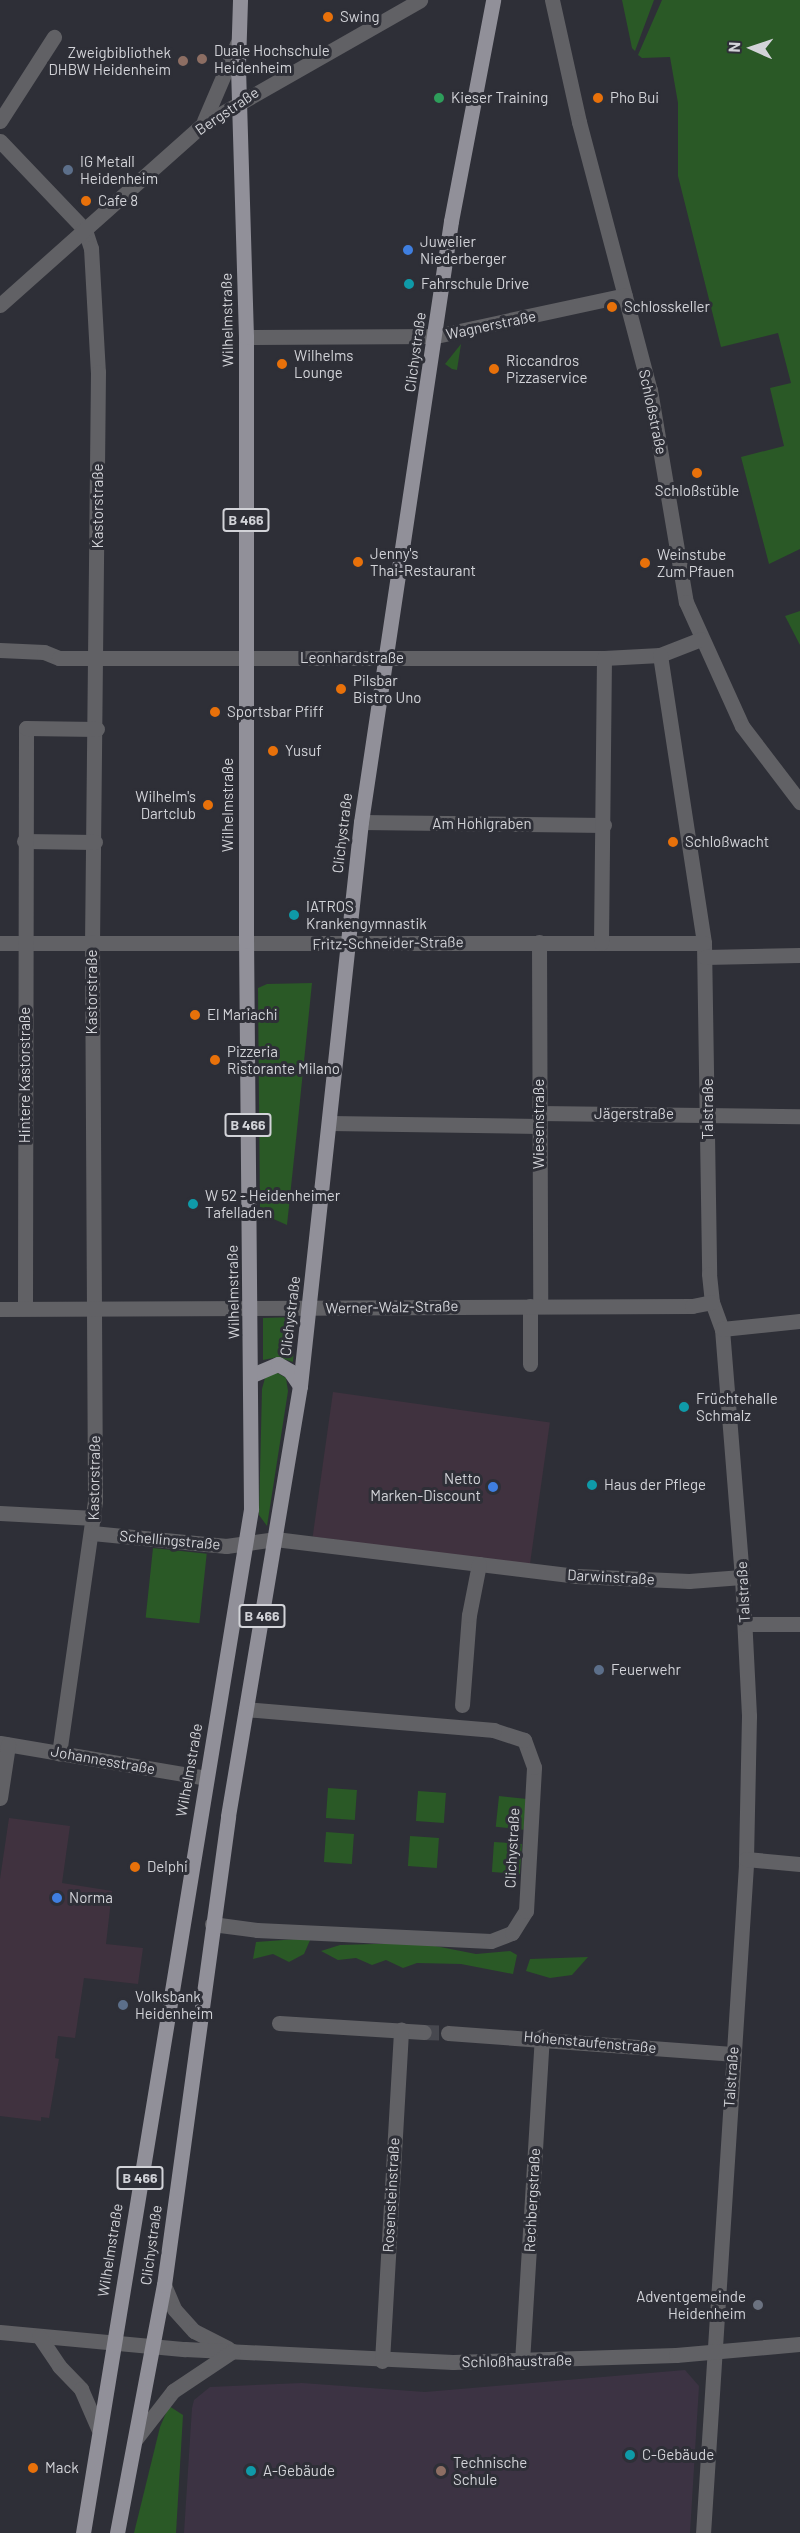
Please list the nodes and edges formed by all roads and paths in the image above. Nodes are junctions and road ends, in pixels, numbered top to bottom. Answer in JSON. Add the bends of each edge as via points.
{"nodes":[{"id":1,"x":240,"y":0,"type":"edge"},
{"id":2,"x":420,"y":0,"type":"edge"},
{"id":3,"x":493,"y":0,"type":"edge"},
{"id":4,"x":552,"y":0,"type":"edge"},
{"id":5,"x":54,"y":37,"type":"dead end"},
{"id":6,"x":238,"y":41,"type":"junction"},
{"id":7,"x":240,"y":100,"type":"junction"},
{"id":8,"x":0,"y":121,"type":"edge"},
{"id":9,"x":203,"y":124,"type":"junction"},
{"id":10,"x":0,"y":141,"type":"edge"},
{"id":11,"x":85,"y":230,"type":"junction"},
{"id":12,"x":625,"y":295,"type":"junction"},
{"id":13,"x":0,"y":305,"type":"edge"},
{"id":14,"x":436,"y":336,"type":"junction"},
{"id":15,"x":246,"y":337,"type":"junction"},
{"id":16,"x":701,"y":639,"type":"junction"},
{"id":17,"x":0,"y":650,"type":"edge"},
{"id":18,"x":660,"y":656,"type":"junction"},
{"id":19,"x":97,"y":657,"type":"junction"},
{"id":20,"x":246,"y":658,"type":"junction"},
{"id":21,"x":385,"y":658,"type":"junction"},
{"id":22,"x":604,"y":658,"type":"junction"},
{"id":23,"x":97,"y":729,"type":"junction"},
{"id":24,"x":800,"y":802,"type":"edge"},
{"id":25,"x":361,"y":822,"type":"junction"},
{"id":26,"x":604,"y":825,"type":"junction"},
{"id":27,"x":24,"y":841,"type":"junction"},
{"id":28,"x":95,"y":842,"type":"junction"},
{"id":29,"x":246,"y":941,"type":"junction"},
{"id":30,"x":92,"y":942,"type":"junction"},
{"id":31,"x":539,"y":942,"type":"junction"},
{"id":32,"x":0,"y":943,"type":"edge"},
{"id":33,"x":24,"y":943,"type":"junction"},
{"id":34,"x":602,"y":943,"type":"junction"},
{"id":35,"x":346,"y":946,"type":"junction"},
{"id":36,"x":705,"y":950,"type":"junction"},
{"id":37,"x":800,"y":955,"type":"edge"},
{"id":38,"x":708,"y":1114,"type":"junction"},
{"id":39,"x":800,"y":1116,"type":"edge"},
{"id":40,"x":539,"y":1120,"type":"junction"},
{"id":41,"x":328,"y":1123,"type":"junction"},
{"id":42,"x":712,"y":1302,"type":"junction"},
{"id":43,"x":535,"y":1306,"type":"junction"},
{"id":44,"x":25,"y":1308,"type":"junction"},
{"id":45,"x":0,"y":1309,"type":"edge"},
{"id":46,"x":95,"y":1309,"type":"junction"},
{"id":47,"x":309,"y":1309,"type":"junction"},
{"id":48,"x":252,"y":1310,"type":"junction"},
{"id":49,"x":800,"y":1321,"type":"edge"},
{"id":50,"x":722,"y":1329,"type":"junction"},
{"id":51,"x":530,"y":1364,"type":"dead end"},
{"id":52,"x":252,"y":1375,"type":"junction"},
{"id":53,"x":300,"y":1386,"type":"junction"},
{"id":54,"x":0,"y":1513,"type":"edge"},
{"id":55,"x":93,"y":1525,"type":"junction"},
{"id":56,"x":275,"y":1539,"type":"junction"},
{"id":57,"x":248,"y":1542,"type":"junction"},
{"id":58,"x":479,"y":1564,"type":"junction"},
{"id":59,"x":742,"y":1577,"type":"junction"},
{"id":60,"x":745,"y":1624,"type":"junction"},
{"id":61,"x":800,"y":1624,"type":"edge"},
{"id":62,"x":462,"y":1705,"type":"dead end"},
{"id":63,"x":246,"y":1709,"type":"junction"},
{"id":64,"x":4,"y":1744,"type":"edge"},
{"id":65,"x":59,"y":1753,"type":"junction"},
{"id":66,"x":206,"y":1778,"type":"junction"},
{"id":67,"x":0,"y":1798,"type":"edge"},
{"id":68,"x":746,"y":1859,"type":"junction"},
{"id":69,"x":800,"y":1864,"type":"edge"},
{"id":70,"x":212,"y":1923,"type":"junction"},
{"id":71,"x":279,"y":2023,"type":"dead end"},
{"id":72,"x":401,"y":2030,"type":"junction"},
{"id":73,"x":424,"y":2032,"type":"tunnel mouth"},
{"id":74,"x":448,"y":2033,"type":"tunnel mouth"},
{"id":75,"x":542,"y":2037,"type":"junction"},
{"id":76,"x":732,"y":2054,"type":"junction"},
{"id":77,"x":164,"y":2285,"type":"junction"},
{"id":78,"x":0,"y":2332,"type":"edge"},
{"id":79,"x":39,"y":2336,"type":"junction"},
{"id":80,"x":112,"y":2343,"type":"junction"},
{"id":81,"x":800,"y":2344,"type":"edge"},
{"id":82,"x":153,"y":2346,"type":"junction"},
{"id":83,"x":233,"y":2351,"type":"junction"},
{"id":84,"x":715,"y":2353,"type":"junction"},
{"id":85,"x":382,"y":2361,"type":"junction"},
{"id":86,"x":522,"y":2362,"type":"junction"},
{"id":87,"x":98,"y":2428,"type":"junction"},
{"id":88,"x":135,"y":2440,"type":"junction"},
{"id":89,"x":83,"y":2533,"type":"edge"},
{"id":90,"x":117,"y":2533,"type":"edge"},
{"id":91,"x":703,"y":2533,"type":"edge"}],
"edges":[{"from":1,"to":6,"type":"main road","name":"Wilhelmstraße","number":"B 466"},
{"from":2,"to":7,"type":"street","name":"Bergstraße"},
{"from":3,"to":14,"type":"main road","name":"Clichystraße","number":"B 466","via":[[451,221]]},
{"from":4,"to":12,"type":"street","name":"Schloßstraße"},
{"from":5,"to":8,"type":"street"},
{"from":6,"to":7,"type":"main road","name":"Wilhelmstraße","number":"B 466"},
{"from":6,"to":9,"type":"street"},
{"from":7,"to":9,"type":"street","name":"Bergstraße"},
{"from":7,"to":15,"type":"main road","name":"Wilhelmstraße","number":"B 466"},
{"from":9,"to":11,"type":"street","name":"Bergstraße"},
{"from":10,"to":11,"type":"street"},
{"from":11,"to":13,"type":"street","name":"Bergstraße"},
{"from":11,"to":19,"type":"street","name":"Kastorstraße","via":[[91,248],[98,372]]},
{"from":12,"to":14,"type":"street","name":"Wagnerstraße"},
{"from":12,"to":16,"type":"street","name":"Schloßstraße","via":[[650,390],[686,602]]},
{"from":14,"to":15,"type":"street","name":"Wagnerstraße"},
{"from":14,"to":21,"type":"main road","name":"Clichystraße","number":"B 466"},
{"from":15,"to":20,"type":"main road","name":"Wilhelmstraße","number":"B 466"},
{"from":16,"to":18,"type":"street","name":"Leonhardstraße"},
{"from":16,"to":24,"type":"street","name":"Schloßstraße","via":[[742,726]]},
{"from":17,"to":19,"type":"street","name":"Leonhardstraße"},
{"from":18,"to":22,"type":"street","name":"Leonhardstraße"},
{"from":18,"to":36,"type":"street","name":"Talstraße"},
{"from":19,"to":20,"type":"street","name":"Leonhardstraße"},
{"from":19,"to":23,"type":"street","name":"Kastorstraße"},
{"from":20,"to":21,"type":"street","name":"Leonhardstraße"},
{"from":20,"to":29,"type":"main road","name":"Wilhelmstraße","number":"B 466"},
{"from":21,"to":22,"type":"street","name":"Leonhardstraße"},
{"from":21,"to":25,"type":"main road","name":"Clichystraße","number":"B 466"},
{"from":22,"to":26,"type":"street"},
{"from":23,"to":27,"type":"street","name":"Hintere Kastorstraße","via":[[26,728]]},
{"from":23,"to":28,"type":"street","name":"Kastorstraße"},
{"from":25,"to":26,"type":"street","name":"Am Hohlgraben"},
{"from":25,"to":35,"type":"main road","name":"Clichystraße","number":"B 466"},
{"from":26,"to":34,"type":"street"},
{"from":27,"to":28,"type":"street"},
{"from":27,"to":33,"type":"street","name":"Hintere Kastorstraße"},
{"from":28,"to":30,"type":"street","name":"Kastorstraße"},
{"from":29,"to":30,"type":"street","name":"Fritz-Schneider-Straße"},
{"from":29,"to":35,"type":"street","name":"Fritz-Schneider-Straße"},
{"from":29,"to":48,"type":"main road","name":"Wilhelmstraße","number":"B 466"},
{"from":30,"to":33,"type":"street","name":"Fritz-Schneider-Straße"},
{"from":30,"to":46,"type":"street","name":"Kastorstraße"},
{"from":31,"to":34,"type":"street","name":"Fritz-Schneider-Straße"},
{"from":31,"to":35,"type":"street","name":"Fritz-Schneider-Straße","via":[[375,942]]},
{"from":31,"to":40,"type":"street","name":"Wiesenstraße"},
{"from":32,"to":33,"type":"street","name":"Fritz-Schneider-Straße"},
{"from":33,"to":44,"type":"street","name":"Hintere Kastorstraße"},
{"from":34,"to":36,"type":"street","name":"Fritz-Schneider-Straße"},
{"from":35,"to":41,"type":"main road","name":"Clichystraße","number":"B 466"},
{"from":36,"to":37,"type":"street","name":"Fritz-Schneider-Straße"},
{"from":36,"to":38,"type":"street","name":"Talstraße"},
{"from":38,"to":39,"type":"street","name":"Jägerstraße"},
{"from":38,"to":40,"type":"street","name":"Jägerstraße"},
{"from":38,"to":42,"type":"street","name":"Talstraße"},
{"from":40,"to":41,"type":"street","name":"Jägerstraße"},
{"from":40,"to":43,"type":"street","name":"Wiesenstraße"},
{"from":41,"to":47,"type":"main road","name":"Clichystraße","number":"B 466"},
{"from":42,"to":43,"type":"street","name":"Werner-Walz-Straße","via":[[692,1306]]},
{"from":42,"to":50,"type":"street","name":"Talstraße"},
{"from":43,"to":47,"type":"street","name":"Werner-Walz-Straße"},
{"from":43,"to":51,"type":"street","name":"Wiesenstraße"},
{"from":44,"to":45,"type":"street","name":"Werner-Walz-Straße"},
{"from":44,"to":46,"type":"street","name":"Werner-Walz-Straße"},
{"from":46,"to":48,"type":"street","name":"Werner-Walz-Straße"},
{"from":46,"to":55,"type":"street","name":"Kastorstraße"},
{"from":47,"to":48,"type":"street","name":"Werner-Walz-Straße"},
{"from":47,"to":53,"type":"main road","name":"Clichystraße","number":"B 466"},
{"from":48,"to":52,"type":"main road","name":"Wilhelmstraße","number":"B 466"},
{"from":49,"to":50,"type":"street"},
{"from":50,"to":59,"type":"street","name":"Talstraße"},
{"from":52,"to":53,"type":"main road","via":[[278,1364],[290,1371]]},
{"from":52,"to":57,"type":"main road","name":"Wilhelmstraße","number":"B 466"},
{"from":53,"to":56,"type":"main road","name":"Clichystraße","number":"B 466"},
{"from":54,"to":55,"type":"street","name":"Schellingstraße"},
{"from":55,"to":57,"type":"street","name":"Schellingstraße","via":[[215,1545]]},
{"from":55,"to":65,"type":"street","name":"Kastorstraße"},
{"from":56,"to":57,"type":"street","name":"Darwinstraße"},
{"from":56,"to":58,"type":"street","name":"Darwinstraße"},
{"from":56,"to":63,"type":"main road","name":"Clichystraße","number":"B 466"},
{"from":57,"to":66,"type":"main road","name":"Wilhelmstraße","number":"B 466"},
{"from":58,"to":59,"type":"street","name":"Darwinstraße","via":[[648,1580]]},
{"from":58,"to":62,"type":"street","via":[[469,1615]]},
{"from":59,"to":60,"type":"street","name":"Talstraße"},
{"from":60,"to":61,"type":"street"},
{"from":60,"to":68,"type":"street","name":"Talstraße","via":[[749,1748]]},
{"from":63,"to":70,"type":"main road","name":"Clichystraße","number":"B 466"},
{"from":63,"to":70,"type":"street","name":"Clichystraße","via":[[494,1730],[524,1740],[534,1767],[526,1911],[512,1933],[491,1941],[257,1930]]},
{"from":64,"to":65,"type":"street","name":"Johannesstraße"},
{"from":64,"to":67,"type":"street"},
{"from":65,"to":66,"type":"street","name":"Johannesstraße"},
{"from":66,"to":80,"type":"main road","name":"Wilhelmstraße","number":"B 466"},
{"from":68,"to":69,"type":"street"},
{"from":68,"to":76,"type":"street","name":"Talstraße"},
{"from":70,"to":77,"type":"main road","name":"Clichystraße","number":"B 466"},
{"from":71,"to":72,"type":"street"},
{"from":72,"to":73,"type":"street"},
{"from":72,"to":85,"type":"street","name":"Rosensteinstraße"},
{"from":74,"to":75,"type":"street","name":"Hohenstaufenstraße"},
{"from":75,"to":76,"type":"street","name":"Hohenstaufenstraße"},
{"from":75,"to":86,"type":"street","name":"Rechbergstraße"},
{"from":76,"to":84,"type":"street","name":"Talstraße"},
{"from":77,"to":82,"type":"main road","name":"Clichystraße","number":"B 466"},
{"from":77,"to":83,"type":"street","name":"Schloßhaustraße","via":[[174,2309],[194,2331]]},
{"from":78,"to":79,"type":"street","name":"Schloßhaustraße"},
{"from":79,"to":80,"type":"street","name":"Schloßhaustraße"},
{"from":79,"to":87,"type":"street","via":[[59,2366],[81,2388]]},
{"from":80,"to":82,"type":"street","name":"Schloßhaustraße"},
{"from":80,"to":87,"type":"main road","name":"Wilhelmstraße","number":"B 466"},
{"from":81,"to":84,"type":"street","name":"Schloßhaustraße"},
{"from":82,"to":83,"type":"street","name":"Schloßhaustraße"},
{"from":82,"to":88,"type":"main road","name":"Clichystraße","number":"B 466"},
{"from":83,"to":85,"type":"street","name":"Schloßhaustraße"},
{"from":83,"to":88,"type":"street","via":[[173,2391]]},
{"from":84,"to":86,"type":"street","name":"Schloßhaustraße"},
{"from":84,"to":91,"type":"street","name":"Talstraße"},
{"from":85,"to":86,"type":"street","name":"Schloßhaustraße"},
{"from":87,"to":89,"type":"main road","name":"Wilhelmstraße","number":"B 466"},
{"from":88,"to":90,"type":"main road","name":"Clichystraße","number":"B 466"}]}
